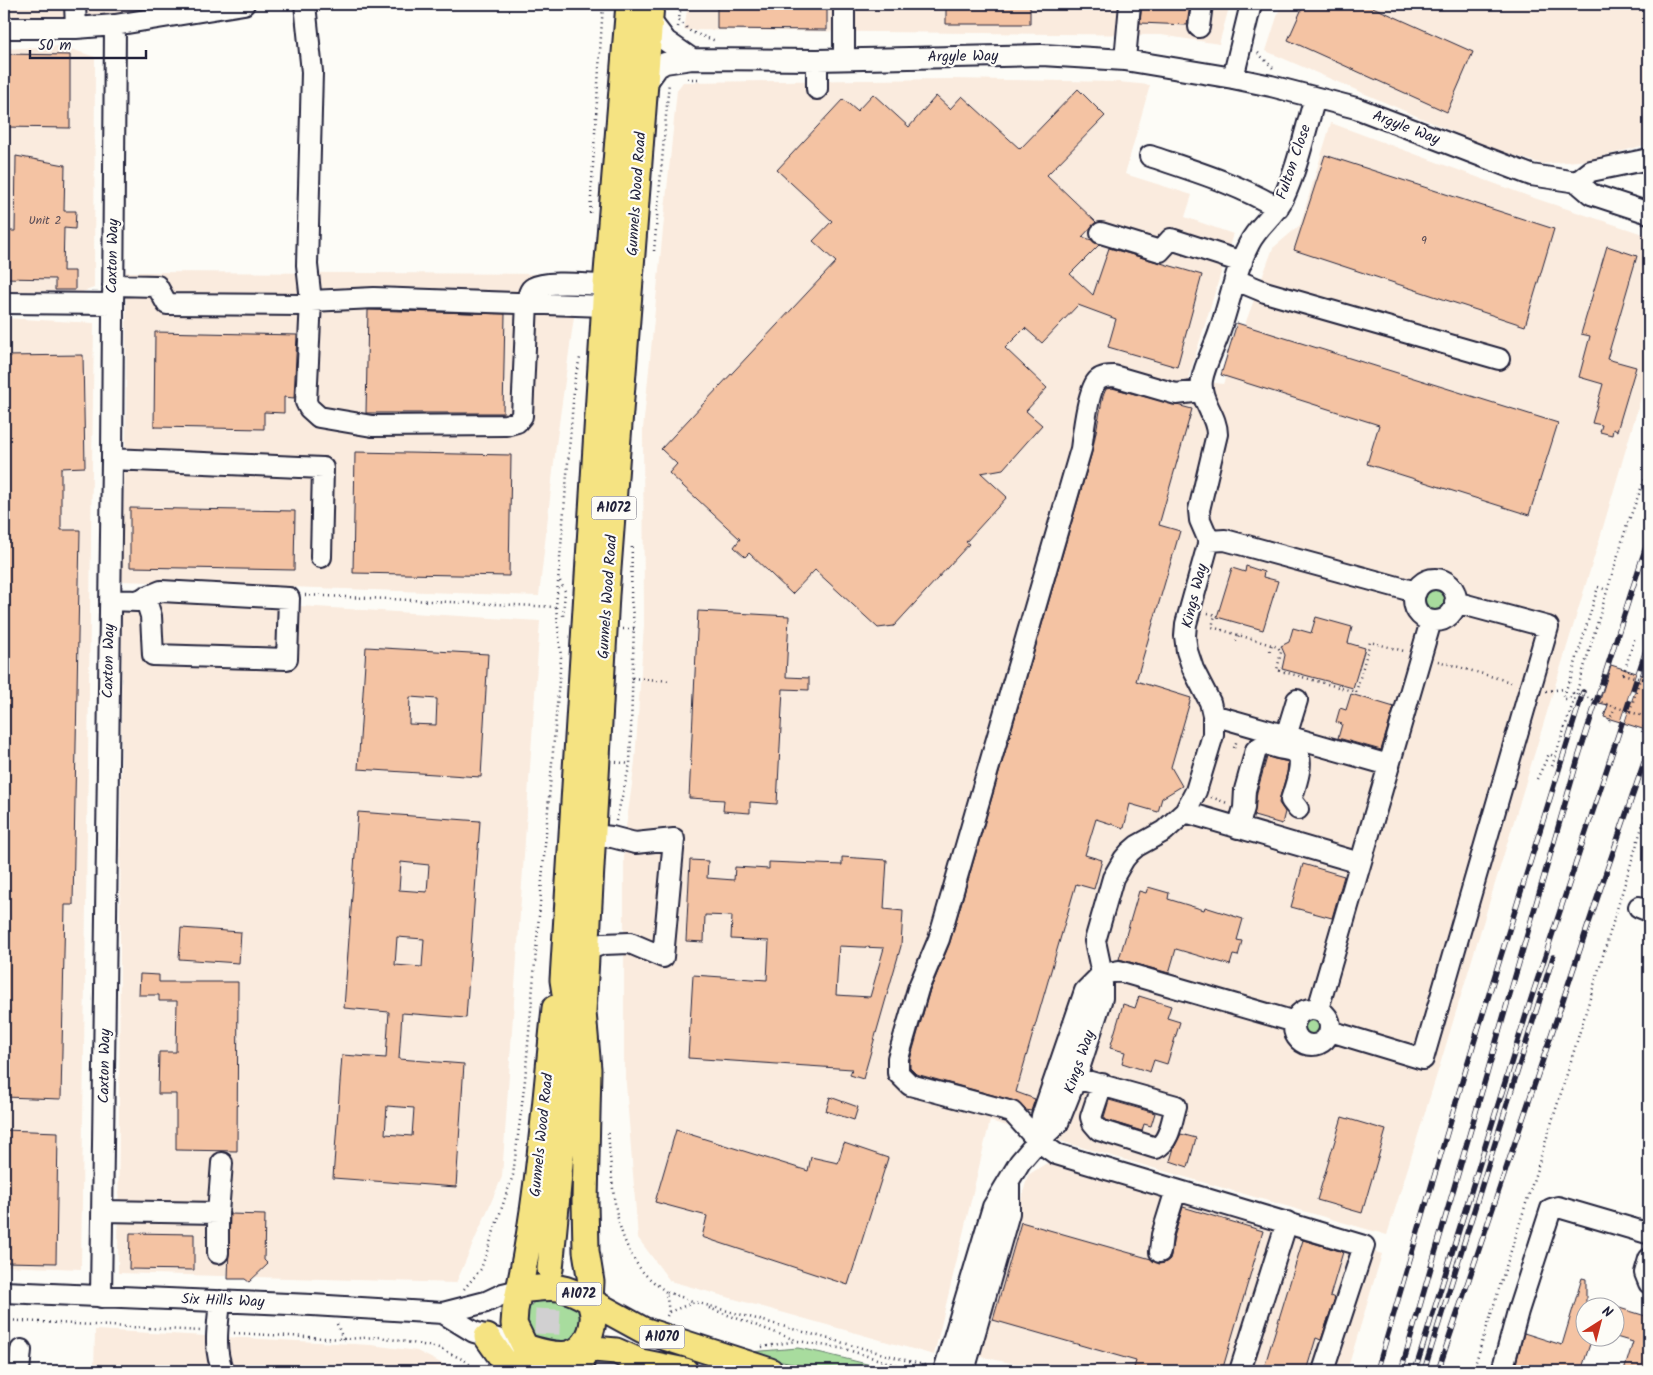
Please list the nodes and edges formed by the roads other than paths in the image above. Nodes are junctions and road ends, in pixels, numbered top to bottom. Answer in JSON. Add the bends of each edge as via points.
{"nodes":[{"id":1,"x":75,"y":4,"type":"edge"},
{"id":2,"x":244,"y":4,"type":"edge"},
{"id":3,"x":305,"y":4,"type":"edge"},
{"id":4,"x":844,"y":4,"type":"edge"},
{"id":5,"x":1130,"y":4,"type":"edge"},
{"id":6,"x":1202,"y":4,"type":"edge"},
{"id":7,"x":1251,"y":4,"type":"edge"},
{"id":8,"x":636,"y":10,"type":"edge"},
{"id":9,"x":115,"y":24,"type":"junction"},
{"id":10,"x":1200,"y":27,"type":"dead end"},
{"id":11,"x":4,"y":28,"type":"edge"},
{"id":12,"x":76,"y":28,"type":"junction"},
{"id":13,"x":692,"y":59,"type":"junction"},
{"id":14,"x":844,"y":59,"type":"junction"},
{"id":15,"x":816,"y":60,"type":"junction"},
{"id":16,"x":1126,"y":60,"type":"junction"},
{"id":17,"x":1233,"y":78,"type":"junction"},
{"id":18,"x":645,"y":85,"type":"junction"},
{"id":19,"x":817,"y":89,"type":"dead end"},
{"id":20,"x":1315,"y":98,"type":"junction"},
{"id":21,"x":1150,"y":156,"type":"dead end"},
{"id":22,"x":1649,"y":159,"type":"edge"},
{"id":23,"x":1577,"y":182,"type":"junction"},
{"id":24,"x":1278,"y":208,"type":"junction"},
{"id":25,"x":1649,"y":213,"type":"edge"},
{"id":26,"x":1101,"y":233,"type":"dead end"},
{"id":27,"x":1239,"y":271,"type":"junction"},
{"id":28,"x":554,"y":284,"type":"junction"},
{"id":29,"x":113,"y":295,"type":"junction"},
{"id":30,"x":606,"y":296,"type":"junction"},
{"id":31,"x":311,"y":301,"type":"junction"},
{"id":32,"x":527,"y":302,"type":"junction"},
{"id":33,"x":4,"y":304,"type":"edge"},
{"id":34,"x":553,"y":304,"type":"junction"},
{"id":35,"x":1499,"y":359,"type":"dead end"},
{"id":36,"x":1202,"y":391,"type":"junction"},
{"id":37,"x":112,"y":460,"type":"junction"},
{"id":38,"x":1209,"y":541,"type":"junction"},
{"id":39,"x":320,"y":557,"type":"dead end"},
{"id":40,"x":1416,"y":592,"type":"junction"},
{"id":41,"x":146,"y":597,"type":"junction"},
{"id":42,"x":110,"y":600,"type":"junction"},
{"id":43,"x":1455,"y":602,"type":"junction"},
{"id":44,"x":1431,"y":620,"type":"junction"},
{"id":45,"x":1297,"y":700,"type":"dead end"},
{"id":46,"x":1213,"y":715,"type":"junction"},
{"id":47,"x":1286,"y":736,"type":"junction"},
{"id":48,"x":1389,"y":765,"type":"junction"},
{"id":49,"x":1298,"y":809,"type":"dead end"},
{"id":50,"x":1185,"y":812,"type":"junction"},
{"id":51,"x":1238,"y":828,"type":"junction"},
{"id":52,"x":602,"y":836,"type":"junction"},
{"id":53,"x":1360,"y":863,"type":"junction"},
{"id":54,"x":586,"y":950,"type":"junction"},
{"id":55,"x":1102,"y":974,"type":"junction"},
{"id":56,"x":563,"y":980,"type":"junction"},
{"id":57,"x":1318,"y":1010,"type":"junction"},
{"id":58,"x":583,"y":1012,"type":"junction"},
{"id":59,"x":1295,"y":1022,"type":"junction"},
{"id":60,"x":1330,"y":1031,"type":"junction"},
{"id":61,"x":570,"y":1059,"type":"junction"},
{"id":62,"x":1076,"y":1078,"type":"junction"},
{"id":63,"x":1102,"y":1084,"type":"dead end"},
{"id":64,"x":1038,"y":1141,"type":"junction"},
{"id":65,"x":222,"y":1163,"type":"dead end"},
{"id":66,"x":1009,"y":1182,"type":"junction"},
{"id":67,"x":1176,"y":1190,"type":"junction"},
{"id":68,"x":103,"y":1211,"type":"junction"},
{"id":69,"x":218,"y":1214,"type":"junction"},
{"id":70,"x":1287,"y":1222,"type":"junction"},
{"id":71,"x":1648,"y":1235,"type":"edge"},
{"id":72,"x":1160,"y":1252,"type":"dead end"},
{"id":73,"x":218,"y":1253,"type":"dead end"},
{"id":74,"x":1649,"y":1259,"type":"edge"},
{"id":75,"x":550,"y":1269,"type":"tunnel mouth"},
{"id":76,"x":1649,"y":1283,"type":"edge"},
{"id":77,"x":519,"y":1290,"type":"junction"},
{"id":78,"x":4,"y":1292,"type":"edge"},
{"id":79,"x":101,"y":1297,"type":"junction"},
{"id":80,"x":220,"y":1301,"type":"junction"},
{"id":81,"x":590,"y":1301,"type":"junction"},
{"id":82,"x":443,"y":1313,"type":"junction"},
{"id":83,"x":487,"y":1337,"type":"junction"},
{"id":84,"x":21,"y":1350,"type":"dead end"},
{"id":85,"x":526,"y":1359,"type":"edge"},
{"id":86,"x":582,"y":1359,"type":"edge"},
{"id":87,"x":641,"y":1362,"type":"junction"},
{"id":88,"x":20,"y":1371,"type":"edge"},
{"id":89,"x":223,"y":1371,"type":"edge"},
{"id":90,"x":511,"y":1371,"type":"edge"},
{"id":91,"x":617,"y":1371,"type":"edge"},
{"id":92,"x":685,"y":1371,"type":"edge"},
{"id":93,"x":770,"y":1371,"type":"edge"},
{"id":94,"x":945,"y":1371,"type":"edge"},
{"id":95,"x":964,"y":1371,"type":"edge"},
{"id":96,"x":1240,"y":1371,"type":"edge"},
{"id":97,"x":1322,"y":1371,"type":"edge"},
{"id":98,"x":1502,"y":1371,"type":"edge"}],
"edges":[{"from":1,"to":12,"type":"street"},
{"from":2,"to":9,"type":"street"},
{"from":3,"to":31,"type":"street","via":[[312,72],[307,265]]},
{"from":4,"to":14,"type":"street"},
{"from":5,"to":16,"type":"street"},
{"from":6,"to":10,"type":"street"},
{"from":7,"to":17,"type":"street"},
{"from":8,"to":13,"type":"street","via":[[666,41]]},
{"from":8,"to":18,"type":"main road","name":"Gunnels Wood Road","number":"A1072"},
{"from":8,"to":30,"type":"main road","name":"Gunnels Wood Road","number":"A1072"},
{"from":9,"to":12,"type":"street"},
{"from":9,"to":29,"type":"street","name":"Caxton Way"},
{"from":11,"to":12,"type":"street"},
{"from":13,"to":15,"type":"street","name":"Argyle Way"},
{"from":13,"to":18,"type":"street","name":"Argyle Way","via":[[665,62]]},
{"from":14,"to":15,"type":"street","name":"Argyle Way"},
{"from":14,"to":16,"type":"street","name":"Argyle Way","via":[[1042,55]]},
{"from":15,"to":19,"type":"street"},
{"from":16,"to":17,"type":"street","name":"Argyle Way"},
{"from":17,"to":20,"type":"street","name":"Argyle Way"},
{"from":18,"to":52,"type":"main road","name":"Gunnels Wood Road","number":"A1072","via":[[606,595]]},
{"from":20,"to":23,"type":"street","name":"Argyle Way","via":[[1356,108],[1531,175]]},
{"from":20,"to":24,"type":"street","name":"Fulton Close"},
{"from":21,"to":24,"type":"street","via":[[1234,185]]},
{"from":22,"to":23,"type":"street","via":[[1591,171]]},
{"from":23,"to":25,"type":"street","name":"Argyle Way","via":[[1591,194]]},
{"from":24,"to":27,"type":"street","name":"Fulton Close","via":[[1250,242]]},
{"from":26,"to":27,"type":"street","via":[[1160,251],[1171,239]]},
{"from":27,"to":35,"type":"street","via":[[1265,292]]},
{"from":27,"to":36,"type":"street","name":"Fulton Close","via":[[1206,368]]},
{"from":28,"to":30,"type":"street"},
{"from":28,"to":32,"type":"street","via":[[530,290]]},
{"from":28,"to":34,"type":"street"},
{"from":29,"to":31,"type":"street","via":[[157,286],[167,304],[302,305]]},
{"from":29,"to":33,"type":"street"},
{"from":29,"to":37,"type":"street","name":"Caxton Way"},
{"from":30,"to":34,"type":"street"},
{"from":30,"to":56,"type":"main road","name":"Gunnels Wood Road","number":"A1072"},
{"from":31,"to":32,"type":"street","via":[[374,298]]},
{"from":31,"to":32,"type":"street","via":[[306,402],[319,417],[372,426],[517,422],[522,416]]},
{"from":32,"to":34,"type":"street"},
{"from":36,"to":38,"type":"street","via":[[1217,425],[1199,510]]},
{"from":36,"to":64,"type":"street","via":[[1176,394],[1114,376],[1097,380],[1093,388],[1081,449],[942,929],[918,989],[898,1058],[898,1073],[910,1084],[1012,1112]]},
{"from":37,"to":39,"type":"street","via":[[323,468]]},
{"from":37,"to":42,"type":"street","name":"Caxton Way"},
{"from":38,"to":40,"type":"street","via":[[1225,540]]},
{"from":38,"to":46,"type":"street","name":"Kings Way","via":[[1185,636],[1193,669]]},
{"from":40,"to":43,"type":"street","via":[[1425,581],[1440,580],[1453,590]]},
{"from":40,"to":44,"type":"street","via":[[1416,608]]},
{"from":41,"to":41,"type":"street","via":[[161,591],[289,598],[287,658],[153,655],[151,616]]},
{"from":41,"to":42,"type":"street","via":[[137,601]]},
{"from":42,"to":68,"type":"street","name":"Caxton Way"},
{"from":43,"to":44,"type":"street","via":[[1446,618]]},
{"from":43,"to":60,"type":"street","via":[[1548,628],[1423,1059]]},
{"from":44,"to":48,"type":"street"},
{"from":45,"to":47,"type":"street"},
{"from":46,"to":47,"type":"street"},
{"from":46,"to":50,"type":"street","name":"Kings Way","via":[[1213,735],[1196,791]]},
{"from":47,"to":48,"type":"street"},
{"from":48,"to":53,"type":"street"},
{"from":49,"to":51,"type":"street","via":[[1291,800],[1300,757],[1296,752],[1266,744],[1256,750]]},
{"from":50,"to":51,"type":"street"},
{"from":50,"to":55,"type":"street","name":"Kings Way","via":[[1164,831],[1130,852],[1118,868],[1095,941]]},
{"from":51,"to":53,"type":"street"},
{"from":52,"to":54,"type":"main road","name":"Gunnels Wood Road","number":"A1072"},
{"from":52,"to":54,"type":"street","via":[[635,843],[674,839],[663,957],[630,943],[603,944]]},
{"from":53,"to":57,"type":"street"},
{"from":54,"to":58,"type":"main road","name":"Gunnels Wood Road","number":"A1072"},
{"from":55,"to":59,"type":"street","via":[[1119,971]]},
{"from":55,"to":62,"type":"street","name":"Kings Way","via":[[1102,998]]},
{"from":55,"to":64,"type":"street","name":"Kings Way","via":[[1085,991],[1042,1116]]},
{"from":56,"to":61,"type":"main road","name":"Gunnels Wood Road","number":"A1072"},
{"from":56,"to":77,"type":"main road","name":"Gunnels Wood Road","number":"A1072","via":[[555,1006],[536,1192]]},
{"from":57,"to":59,"type":"street","via":[[1306,1010]]},
{"from":57,"to":60,"type":"street","via":[[1328,1018]]},
{"from":58,"to":61,"type":"main road","name":"Gunnels Wood Road","number":"A1072"},
{"from":58,"to":81,"type":"main road","name":"Gunnels Wood Road","number":"A1072","via":[[588,1069],[584,1201]]},
{"from":59,"to":60,"type":"street","via":[[1298,1039],[1309,1045],[1320,1044]]},
{"from":61,"to":75,"type":"main road","name":"Gunnels Wood Road","number":"A1072"},
{"from":62,"to":63,"type":"street"},
{"from":62,"to":64,"type":"street","name":"Kings Way","via":[[1058,1123]]},
{"from":64,"to":66,"type":"street","name":"Kings Way","via":[[1020,1162]]},
{"from":64,"to":67,"type":"street","via":[[1056,1154]]},
{"from":65,"to":69,"type":"street"},
{"from":66,"to":94,"type":"street","name":"Kings Way","via":[[993,1208]]},
{"from":66,"to":95,"type":"street","via":[[1009,1213]]},
{"from":67,"to":70,"type":"street"},
{"from":67,"to":72,"type":"street"},
{"from":68,"to":69,"type":"street"},
{"from":68,"to":79,"type":"street","name":"Caxton Way"},
{"from":69,"to":73,"type":"street"},
{"from":70,"to":96,"type":"street"},
{"from":70,"to":97,"type":"street","via":[[1364,1246]]},
{"from":71,"to":98,"type":"street","via":[[1558,1207],[1551,1208]]},
{"from":74,"to":76,"type":"street","via":[[1645,1272]]},
{"from":77,"to":81,"type":"main road","number":"A1072","via":[[558,1286]]},
{"from":77,"to":82,"type":"street","name":"Six Hills Way"},
{"from":77,"to":85,"type":"main road","name":"Gunnels Wood Road","number":"A1072","via":[[514,1324]]},
{"from":78,"to":79,"type":"street","name":"Six Hills Way"},
{"from":79,"to":80,"type":"street","name":"Six Hills Way"},
{"from":80,"to":82,"type":"street","name":"Six Hills Way"},
{"from":80,"to":89,"type":"street","via":[[219,1363]]},
{"from":81,"to":86,"type":"main road","name":"Gunnels Wood Road","number":"A1072","via":[[594,1319]]},
{"from":81,"to":93,"type":"main road","number":"A1070","via":[[643,1330]]},
{"from":82,"to":83,"type":"street","name":"Six Hills Way"},
{"from":83,"to":85,"type":"street","name":"Six Hills Way"},
{"from":83,"to":90,"type":"main road"},
{"from":84,"to":88,"type":"street"},
{"from":85,"to":86,"type":"main road","via":[[568,1354]]},
{"from":86,"to":87,"type":"main road","number":"A1070","via":[[616,1351]]},
{"from":87,"to":91,"type":"main road"},
{"from":87,"to":92,"type":"main road","number":"A1070"}]}
